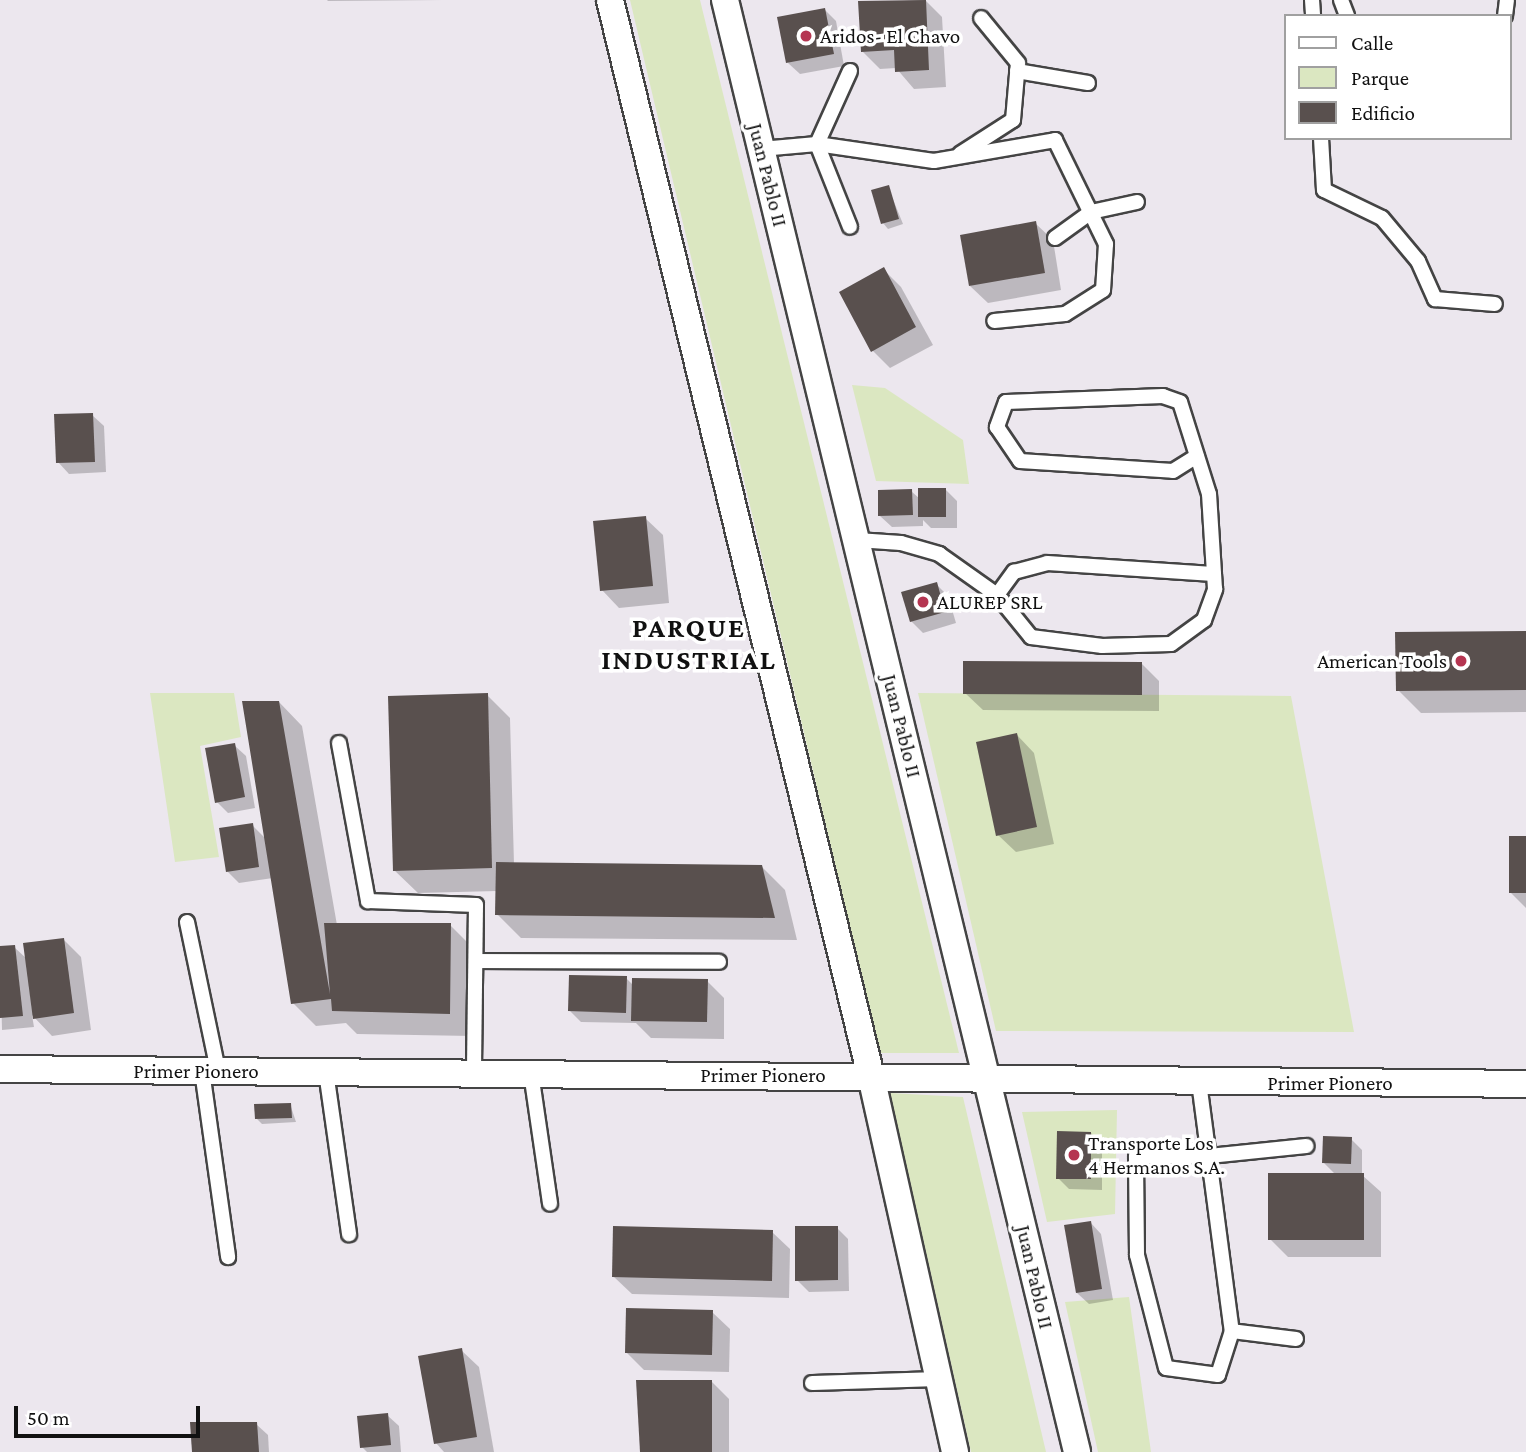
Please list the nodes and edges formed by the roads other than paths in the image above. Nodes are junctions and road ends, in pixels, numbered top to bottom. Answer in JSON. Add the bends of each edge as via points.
{"nodes":[{"id":1,"x":610,"y":0,"type":"edge"},
{"id":2,"x":725,"y":0,"type":"edge"},
{"id":3,"x":981,"y":18,"type":"dead end"},
{"id":4,"x":849,"y":71,"type":"dead end"},
{"id":5,"x":1017,"y":71,"type":"junction"},
{"id":6,"x":1088,"y":83,"type":"dead end"},
{"id":7,"x":1321,"y":140,"type":"edge"},
{"id":8,"x":817,"y":144,"type":"junction"},
{"id":9,"x":761,"y":149,"type":"junction"},
{"id":10,"x":956,"y":157,"type":"junction"},
{"id":11,"x":1137,"y":202,"type":"dead end"},
{"id":12,"x":1091,"y":212,"type":"junction"},
{"id":13,"x":850,"y":227,"type":"dead end"},
{"id":14,"x":1055,"y":238,"type":"dead end"},
{"id":15,"x":1494,"y":304,"type":"dead end"},
{"id":16,"x":994,"y":321,"type":"dead end"},
{"id":17,"x":1197,"y":456,"type":"junction"},
{"id":18,"x":857,"y":540,"type":"junction"},
{"id":19,"x":1214,"y":574,"type":"junction"},
{"id":20,"x":997,"y":595,"type":"junction"},
{"id":21,"x":339,"y":743,"type":"dead end"},
{"id":22,"x":187,"y":922,"type":"dead end"},
{"id":23,"x":476,"y":961,"type":"junction"},
{"id":24,"x":719,"y":962,"type":"dead end"},
{"id":25,"x":0,"y":1069,"type":"edge"},
{"id":26,"x":210,"y":1071,"type":"junction"},
{"id":27,"x":326,"y":1072,"type":"junction"},
{"id":28,"x":474,"y":1073,"type":"junction"},
{"id":29,"x":531,"y":1073,"type":"junction"},
{"id":30,"x":871,"y":1076,"type":"junction"},
{"id":31,"x":988,"y":1080,"type":"junction"},
{"id":32,"x":1199,"y":1082,"type":"junction"},
{"id":33,"x":1526,"y":1084,"type":"edge"},
{"id":34,"x":1306,"y":1146,"type":"dead end"},
{"id":35,"x":1209,"y":1156,"type":"junction"},
{"id":36,"x":550,"y":1204,"type":"dead end"},
{"id":37,"x":349,"y":1234,"type":"dead end"},
{"id":38,"x":229,"y":1257,"type":"dead end"},
{"id":39,"x":1232,"y":1331,"type":"junction"},
{"id":40,"x":1296,"y":1339,"type":"dead end"},
{"id":41,"x":939,"y":1378,"type":"junction"},
{"id":42,"x":812,"y":1383,"type":"dead end"},
{"id":43,"x":955,"y":1452,"type":"edge"},
{"id":44,"x":1077,"y":1452,"type":"edge"}],
"edges":[{"from":1,"to":30,"type":"street"},
{"from":2,"to":9,"type":"street","name":"Juan Pablo II"},
{"from":3,"to":5,"type":"lane","via":[[1018,63]]},
{"from":4,"to":8,"type":"lane"},
{"from":5,"to":6,"type":"lane"},
{"from":5,"to":10,"type":"lane","via":[[1013,120]]},
{"from":7,"to":15,"type":"lane","via":[[1324,190],[1382,218],[1418,261],[1435,299]]},
{"from":8,"to":9,"type":"lane"},
{"from":8,"to":10,"type":"lane","via":[[934,161]]},
{"from":8,"to":13,"type":"lane"},
{"from":9,"to":18,"type":"street","name":"Juan Pablo II"},
{"from":10,"to":12,"type":"lane","via":[[1055,141]]},
{"from":11,"to":12,"type":"lane"},
{"from":12,"to":14,"type":"lane"},
{"from":12,"to":16,"type":"lane","via":[[1106,244],[1103,290],[1065,314]]},
{"from":17,"to":17,"type":"lane","via":[[1180,402],[1163,396],[1006,402],[997,427],[1020,461],[1174,471]]},
{"from":17,"to":19,"type":"lane","via":[[1209,494]]},
{"from":18,"to":20,"type":"lane","via":[[901,543],[939,554]]},
{"from":18,"to":31,"type":"street","name":"Juan Pablo II"},
{"from":19,"to":20,"type":"lane","via":[[1047,563],[1014,572]]},
{"from":19,"to":20,"type":"lane","via":[[1215,589],[1204,620],[1171,644],[1102,646],[1031,637]]},
{"from":21,"to":23,"type":"lane","via":[[368,901],[476,905]]},
{"from":22,"to":26,"type":"lane"},
{"from":23,"to":24,"type":"lane"},
{"from":23,"to":28,"type":"lane"},
{"from":25,"to":26,"type":"street","name":"Primer Pionero"},
{"from":26,"to":27,"type":"street","name":"Primer Pionero"},
{"from":26,"to":38,"type":"lane"},
{"from":27,"to":28,"type":"street","name":"Primer Pionero"},
{"from":27,"to":37,"type":"lane"},
{"from":28,"to":29,"type":"street","name":"Primer Pionero"},
{"from":29,"to":30,"type":"street","name":"Primer Pionero"},
{"from":29,"to":36,"type":"lane"},
{"from":30,"to":31,"type":"street","name":"Primer Pionero"},
{"from":30,"to":41,"type":"street"},
{"from":31,"to":32,"type":"street","name":"Primer Pionero"},
{"from":31,"to":44,"type":"street","name":"Juan Pablo II"},
{"from":32,"to":33,"type":"street","name":"Primer Pionero"},
{"from":32,"to":35,"type":"lane"},
{"from":34,"to":35,"type":"lane"},
{"from":35,"to":39,"type":"lane"},
{"from":35,"to":39,"type":"lane","via":[[1136,1156],[1137,1255],[1166,1368],[1219,1375]]},
{"from":39,"to":40,"type":"lane"},
{"from":41,"to":42,"type":"lane"},
{"from":41,"to":43,"type":"street"}]}
